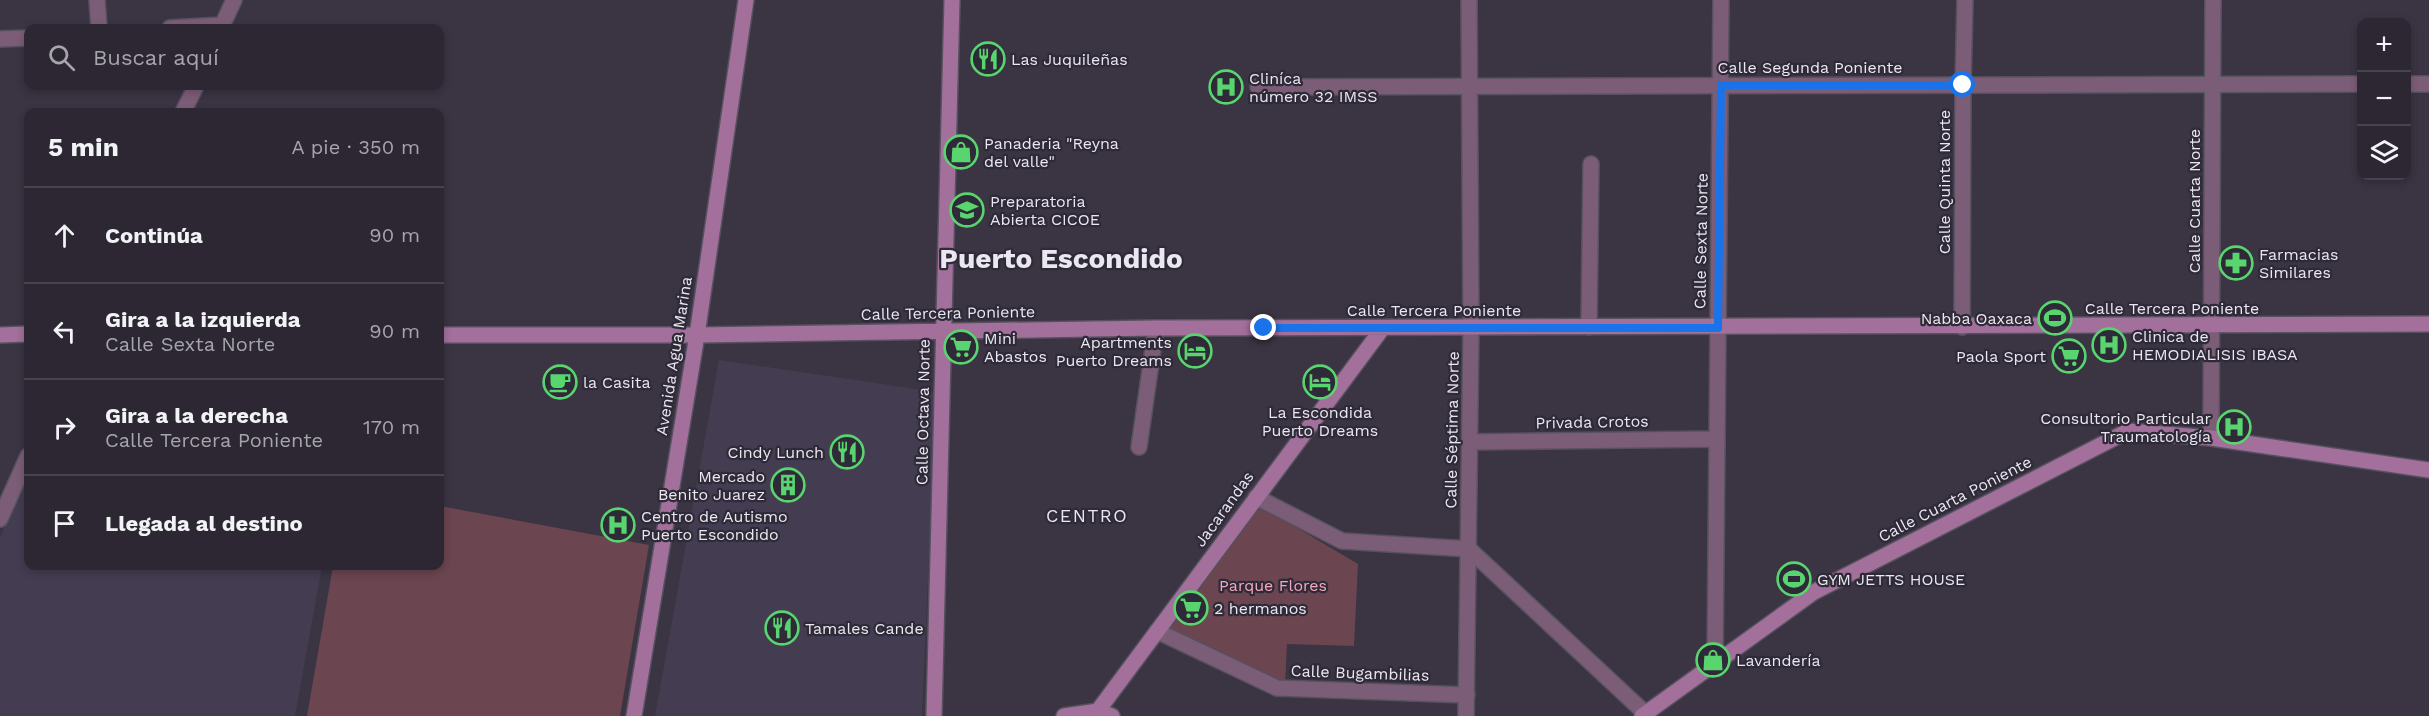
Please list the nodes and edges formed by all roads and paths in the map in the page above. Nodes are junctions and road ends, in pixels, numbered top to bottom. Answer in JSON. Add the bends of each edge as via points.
{"nodes":[{"id":1,"x":97,"y":0,"type":"edge"},
{"id":2,"x":234,"y":0,"type":"edge"},
{"id":3,"x":747,"y":0,"type":"edge"},
{"id":4,"x":952,"y":0,"type":"edge"},
{"id":5,"x":1469,"y":0,"type":"edge"},
{"id":6,"x":1721,"y":0,"type":"edge"},
{"id":7,"x":1965,"y":0,"type":"edge"},
{"id":8,"x":2213,"y":0,"type":"edge"},
{"id":9,"x":99,"y":24,"type":"edge"},
{"id":10,"x":223,"y":24,"type":"edge"},
{"id":11,"x":24,"y":38,"type":"edge"},
{"id":12,"x":0,"y":39,"type":"edge"},
{"id":13,"x":2213,"y":84,"type":"junction"},
{"id":14,"x":2357,"y":84,"type":"edge"},
{"id":15,"x":2411,"y":84,"type":"edge"},
{"id":16,"x":2429,"y":84,"type":"edge"},
{"id":17,"x":1471,"y":85,"type":"junction"},
{"id":18,"x":1721,"y":85,"type":"junction"},
{"id":19,"x":1963,"y":85,"type":"junction"},
{"id":20,"x":1258,"y":87,"type":"dead end"},
{"id":21,"x":194,"y":90,"type":"edge"},
{"id":22,"x":185,"y":108,"type":"edge"},
{"id":23,"x":1591,"y":164,"type":"dead end"},
{"id":24,"x":2429,"y":324,"type":"edge"},
{"id":25,"x":2212,"y":325,"type":"junction"},
{"id":26,"x":1589,"y":327,"type":"junction"},
{"id":27,"x":1962,"y":327,"type":"junction"},
{"id":28,"x":1156,"y":328,"type":"junction"},
{"id":29,"x":1471,"y":328,"type":"junction"},
{"id":30,"x":1718,"y":328,"type":"junction"},
{"id":31,"x":1382,"y":329,"type":"junction"},
{"id":32,"x":943,"y":332,"type":"junction"},
{"id":33,"x":24,"y":334,"type":"edge"},
{"id":34,"x":0,"y":335,"type":"edge"},
{"id":35,"x":444,"y":335,"type":"edge"},
{"id":36,"x":697,"y":335,"type":"junction"},
{"id":37,"x":2211,"y":438,"type":"junction"},
{"id":38,"x":1715,"y":439,"type":"junction"},
{"id":39,"x":1470,"y":442,"type":"junction"},
{"id":40,"x":1139,"y":447,"type":"dead end"},
{"id":41,"x":24,"y":465,"type":"edge"},
{"id":42,"x":2429,"y":470,"type":"edge"},
{"id":43,"x":1256,"y":496,"type":"junction"},
{"id":44,"x":0,"y":519,"type":"edge"},
{"id":45,"x":1469,"y":549,"type":"junction"},
{"id":46,"x":1157,"y":631,"type":"junction"},
{"id":47,"x":1714,"y":663,"type":"junction"},
{"id":48,"x":1467,"y":694,"type":"junction"},
{"id":49,"x":1101,"y":714,"type":"edge"},
{"id":50,"x":1643,"y":715,"type":"edge"},
{"id":51,"x":634,"y":716,"type":"edge"},
{"id":52,"x":934,"y":716,"type":"edge"},
{"id":53,"x":1065,"y":716,"type":"edge"},
{"id":54,"x":1466,"y":716,"type":"edge"}],
"edges":[{"from":1,"to":9,"type":"street"},
{"from":2,"to":10,"type":"street"},
{"from":3,"to":36,"type":"street","name":"Avenida Agua Marina"},
{"from":4,"to":32,"type":"street","name":"Calle Octava Norte"},
{"from":5,"to":17,"type":"street","name":"Calle Séptima Norte"},
{"from":6,"to":18,"type":"street","name":"Calle Sexta Norte"},
{"from":7,"to":19,"type":"street","name":"Calle Quinta Norte"},
{"from":8,"to":13,"type":"street","name":"Calle Cuarta Norte"},
{"from":11,"to":12,"type":"street"},
{"from":13,"to":14,"type":"street","name":"Calle Segunda Poniente"},
{"from":13,"to":19,"type":"street","name":"Calle Segunda Poniente"},
{"from":13,"to":25,"type":"street","name":"Calle Cuarta Norte"},
{"from":15,"to":16,"type":"street"},
{"from":17,"to":18,"type":"street","name":"Calle Segunda Poniente"},
{"from":17,"to":20,"type":"street","name":"Calle Segunda Poniente"},
{"from":17,"to":29,"type":"street","name":"Calle Séptima Norte"},
{"from":18,"to":19,"type":"street","name":"Calle Segunda Poniente"},
{"from":18,"to":30,"type":"street","name":"Calle Sexta Norte"},
{"from":19,"to":27,"type":"street","name":"Calle Quinta Norte"},
{"from":21,"to":22,"type":"street"},
{"from":23,"to":26,"type":"street"},
{"from":24,"to":25,"type":"street","name":"Calle Tercera Poniente"},
{"from":25,"to":27,"type":"street","name":"Calle Tercera Poniente"},
{"from":25,"to":37,"type":"street","name":"Calle Cuarta Norte"},
{"from":26,"to":29,"type":"street","name":"Calle Tercera Poniente"},
{"from":26,"to":30,"type":"street","name":"Calle Tercera Poniente"},
{"from":27,"to":30,"type":"street","name":"Calle Tercera Poniente"},
{"from":28,"to":31,"type":"street","name":"Calle Tercera Poniente"},
{"from":28,"to":32,"type":"street","name":"Calle Tercera Poniente"},
{"from":28,"to":40,"type":"street"},
{"from":29,"to":31,"type":"street","name":"Calle Tercera Poniente"},
{"from":29,"to":39,"type":"street","name":"Calle Séptima Norte"},
{"from":30,"to":38,"type":"street","name":"Calle Sexta Norte"},
{"from":31,"to":43,"type":"street","name":"Jacarandas"},
{"from":32,"to":36,"type":"street","name":"Calle Tercera Poniente"},
{"from":32,"to":52,"type":"street","name":"Calle Octava Norte"},
{"from":33,"to":34,"type":"street"},
{"from":35,"to":36,"type":"street","name":"Calle Tercera Poniente"},
{"from":36,"to":51,"type":"street","name":"Avenida Agua Marina"},
{"from":37,"to":42,"type":"street","name":"Calle Cuarta Poniente"},
{"from":37,"to":47,"type":"street","name":"Calle Cuarta Poniente","via":[[2127,430],[1814,591]]},
{"from":38,"to":39,"type":"street","name":"Privada Crotos"},
{"from":38,"to":47,"type":"street","name":"Calle Sexta Norte"},
{"from":39,"to":45,"type":"street","name":"Calle Séptima Norte"},
{"from":41,"to":44,"type":"street"},
{"from":43,"to":45,"type":"street","via":[[1342,541]]},
{"from":43,"to":46,"type":"street","name":"Jacarandas"},
{"from":45,"to":48,"type":"street","name":"Calle Séptima Norte"},
{"from":45,"to":50,"type":"street"},
{"from":46,"to":48,"type":"street","name":"Calle Bugambilias","via":[[1277,688]]},
{"from":46,"to":49,"type":"street","name":"Jacarandas"},
{"from":47,"to":50,"type":"street","name":"Calle Cuarta Poniente"},
{"from":48,"to":54,"type":"street","name":"Calle Séptima Norte"},
{"from":49,"to":53,"type":"street"}]}
